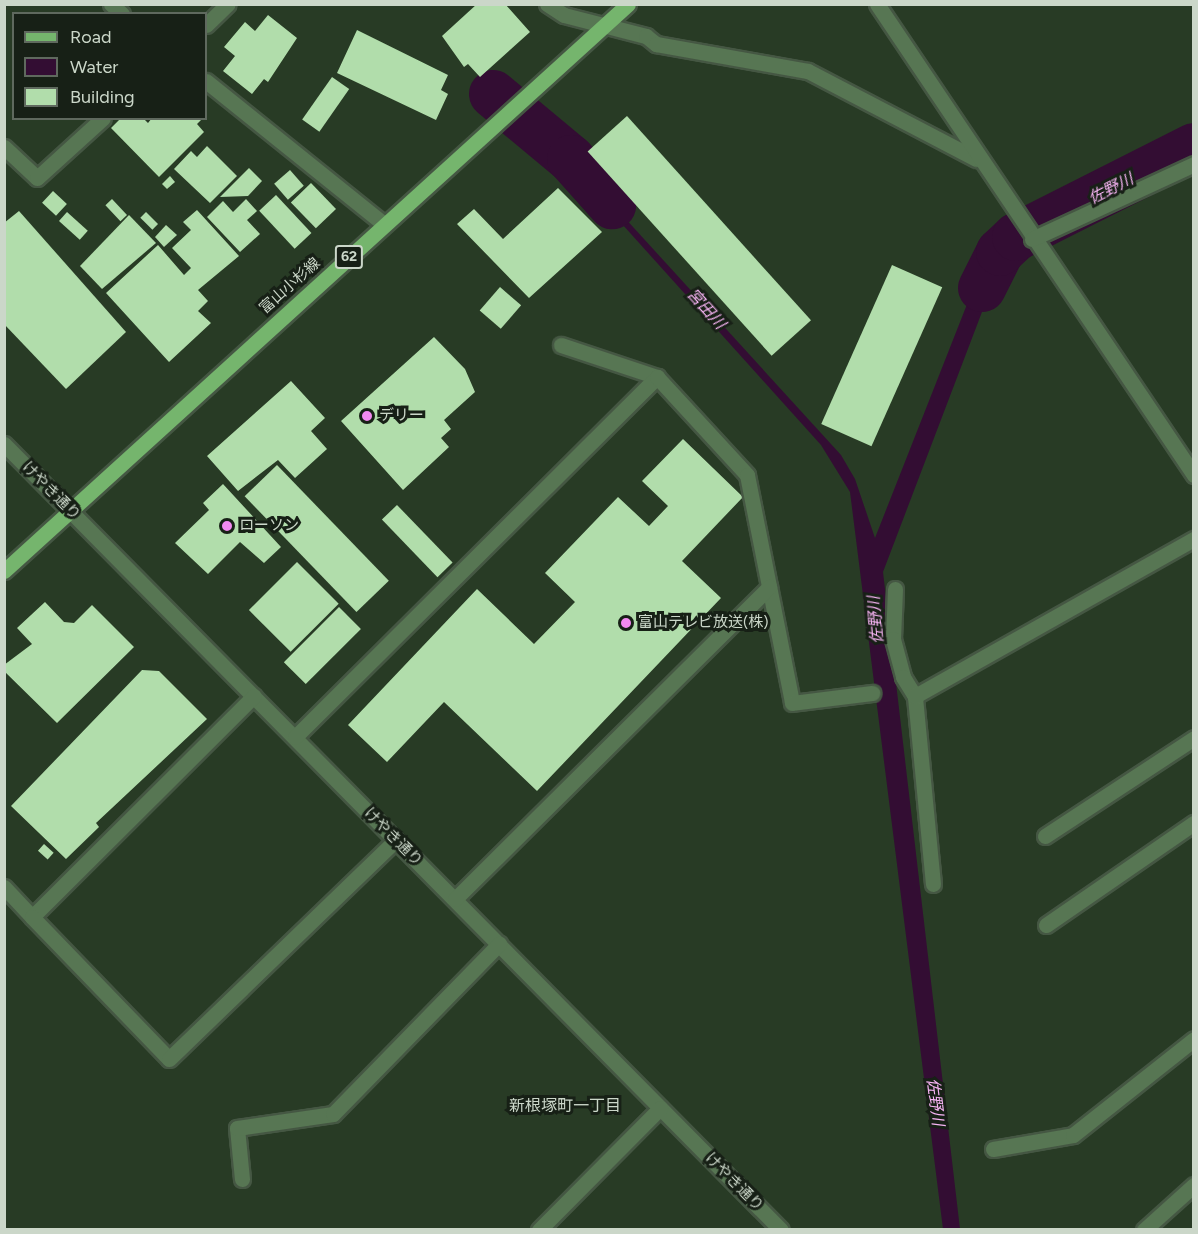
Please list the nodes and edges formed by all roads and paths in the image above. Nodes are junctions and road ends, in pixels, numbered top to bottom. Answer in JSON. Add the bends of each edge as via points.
{"nodes":[{"id":1,"x":228,"y":4,"type":"edge"},
{"id":2,"x":547,"y":4,"type":"edge"},
{"id":3,"x":628,"y":4,"type":"edge"},
{"id":4,"x":877,"y":4,"type":"edge"},
{"id":5,"x":207,"y":24,"type":"edge"},
{"id":6,"x":604,"y":26,"type":"junction"},
{"id":7,"x":207,"y":82,"type":"edge"},
{"id":8,"x":101,"y":120,"type":"edge"},
{"id":9,"x":4,"y":147,"type":"edge"},
{"id":10,"x":978,"y":160,"type":"junction"},
{"id":11,"x":1194,"y":164,"type":"edge"},
{"id":12,"x":384,"y":224,"type":"junction"},
{"id":13,"x":1032,"y":239,"type":"junction"},
{"id":14,"x":561,"y":345,"type":"dead end"},
{"id":15,"x":657,"y":377,"type":"junction"},
{"id":16,"x":4,"y":444,"type":"edge"},
{"id":17,"x":1191,"y":466,"type":"edge"},
{"id":18,"x":70,"y":510,"type":"junction"},
{"id":19,"x":1194,"y":539,"type":"edge"},
{"id":20,"x":4,"y":571,"type":"edge"},
{"id":21,"x":769,"y":587,"type":"junction"},
{"id":22,"x":895,"y":589,"type":"dead end"},
{"id":23,"x":872,"y":693,"type":"dead end"},
{"id":24,"x":254,"y":696,"type":"junction"},
{"id":25,"x":915,"y":696,"type":"junction"},
{"id":26,"x":295,"y":737,"type":"junction"},
{"id":27,"x":1194,"y":738,"type":"edge"},
{"id":28,"x":1194,"y":823,"type":"edge"},
{"id":29,"x":1045,"y":836,"type":"dead end"},
{"id":30,"x":396,"y":840,"type":"junction"},
{"id":31,"x":933,"y":884,"type":"dead end"},
{"id":32,"x":4,"y":887,"type":"edge"},
{"id":33,"x":455,"y":900,"type":"junction"},
{"id":34,"x":32,"y":917,"type":"junction"},
{"id":35,"x":1046,"y":925,"type":"dead end"},
{"id":36,"x":499,"y":944,"type":"junction"},
{"id":37,"x":1194,"y":1039,"type":"edge"},
{"id":38,"x":660,"y":1108,"type":"junction"},
{"id":39,"x":993,"y":1149,"type":"dead end"},
{"id":40,"x":242,"y":1179,"type":"dead end"},
{"id":41,"x":1194,"y":1185,"type":"edge"},
{"id":42,"x":539,"y":1230,"type":"edge"},
{"id":43,"x":781,"y":1230,"type":"edge"},
{"id":44,"x":1143,"y":1230,"type":"edge"}],
"edges":[{"from":1,"to":5,"type":"street"},
{"from":2,"to":6,"type":"street","via":[[564,15]]},
{"from":3,"to":6,"type":"main road","name":"富山小杉線","number":"62"},
{"from":4,"to":10,"type":"street"},
{"from":6,"to":10,"type":"street","via":[[646,36],[656,44],[808,71]]},
{"from":6,"to":12,"type":"main road","name":"富山小杉線","number":"62"},
{"from":7,"to":12,"type":"street"},
{"from":8,"to":9,"type":"street","via":[[37,178]]},
{"from":10,"to":13,"type":"street"},
{"from":11,"to":13,"type":"street"},
{"from":12,"to":18,"type":"main road","name":"富山小杉線","number":"62"},
{"from":13,"to":17,"type":"street"},
{"from":14,"to":15,"type":"street"},
{"from":15,"to":21,"type":"street","via":[[747,476]]},
{"from":15,"to":26,"type":"street"},
{"from":16,"to":18,"type":"street","name":"けやき通り"},
{"from":18,"to":20,"type":"main road","name":"富山小杉線","number":"62"},
{"from":18,"to":24,"type":"street","name":"けやき通り"},
{"from":19,"to":25,"type":"street"},
{"from":21,"to":23,"type":"street","via":[[792,703]]},
{"from":21,"to":33,"type":"street"},
{"from":22,"to":25,"type":"street","via":[[892,639],[903,677]]},
{"from":24,"to":26,"type":"street","name":"けやき通り"},
{"from":24,"to":34,"type":"street"},
{"from":25,"to":31,"type":"street"},
{"from":26,"to":30,"type":"street","name":"けやき通り"},
{"from":27,"to":29,"type":"street"},
{"from":28,"to":35,"type":"street"},
{"from":30,"to":33,"type":"street","name":"けやき通り"},
{"from":30,"to":34,"type":"street","via":[[168,1059]]},
{"from":32,"to":34,"type":"street"},
{"from":33,"to":36,"type":"street","name":"けやき通り"},
{"from":36,"to":38,"type":"street","name":"けやき通り"},
{"from":36,"to":40,"type":"street","via":[[333,1114],[237,1128]]},
{"from":37,"to":39,"type":"street","via":[[1073,1135]]},
{"from":38,"to":42,"type":"street"},
{"from":38,"to":43,"type":"street","name":"けやき通り"},
{"from":41,"to":44,"type":"street"}]}
